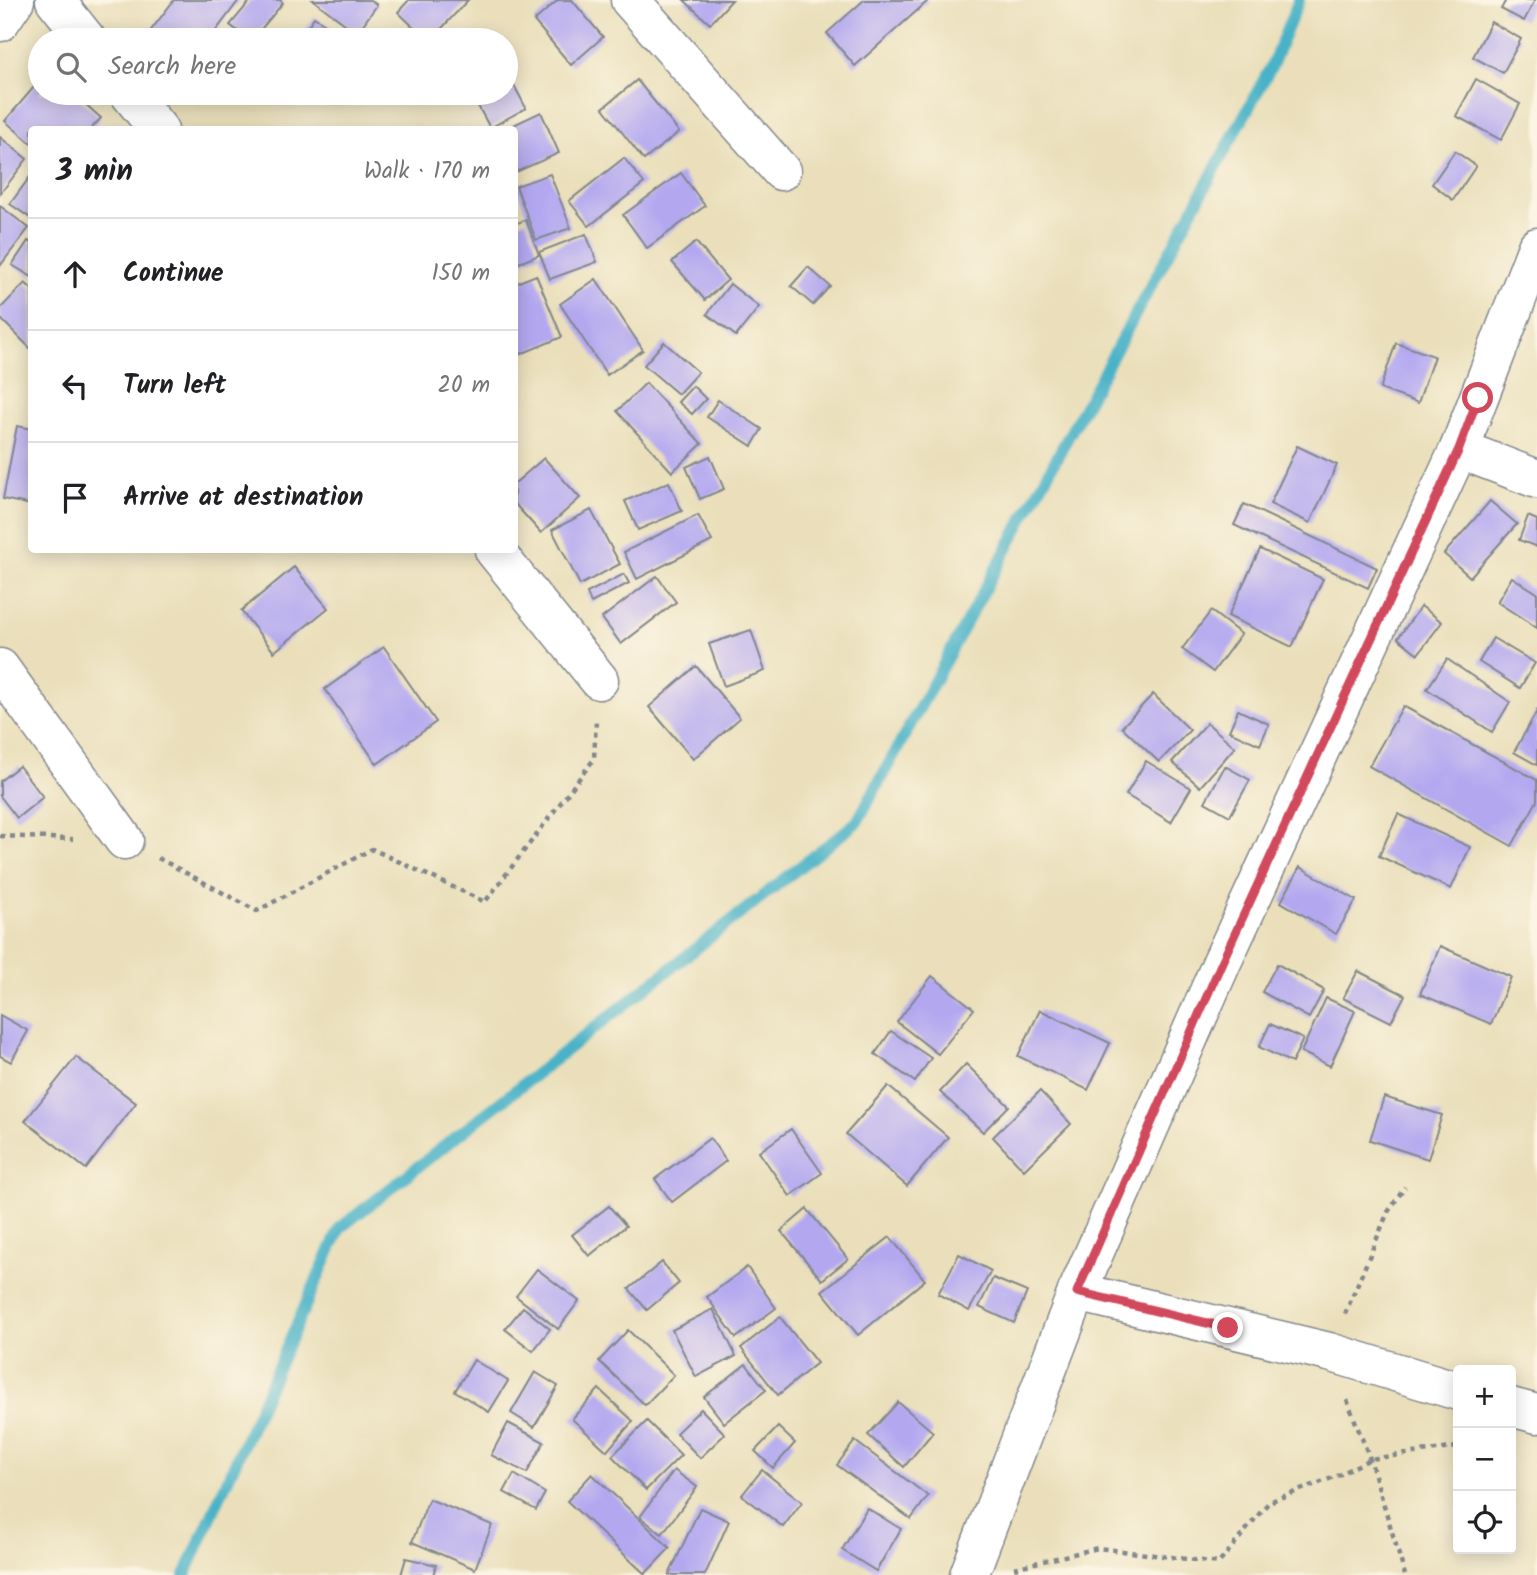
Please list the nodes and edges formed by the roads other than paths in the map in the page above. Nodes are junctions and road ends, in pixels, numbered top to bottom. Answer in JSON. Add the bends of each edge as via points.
{"nodes":[{"id":1,"x":15,"y":0,"type":"edge"},
{"id":2,"x":55,"y":0,"type":"edge"},
{"id":3,"x":630,"y":0,"type":"edge"},
{"id":4,"x":0,"y":22,"type":"edge"},
{"id":5,"x":77,"y":28,"type":"edge"},
{"id":6,"x":139,"y":105,"type":"edge"},
{"id":7,"x":156,"y":126,"type":"edge"},
{"id":8,"x":781,"y":171,"type":"dead end"},
{"id":9,"x":1537,"y":247,"type":"edge"},
{"id":10,"x":1459,"y":449,"type":"junction"},
{"id":11,"x":1537,"y":479,"type":"edge"},
{"id":12,"x":496,"y":553,"type":"edge"},
{"id":13,"x":0,"y":668,"type":"edge"},
{"id":14,"x":599,"y":680,"type":"road end"},
{"id":15,"x":124,"y":840,"type":"road end"},
{"id":16,"x":1077,"y":1292,"type":"junction"},
{"id":17,"x":1453,"y":1389,"type":"edge"},
{"id":18,"x":1516,"y":1408,"type":"edge"},
{"id":19,"x":1537,"y":1414,"type":"edge"},
{"id":20,"x":969,"y":1575,"type":"edge"}],
"edges":[{"from":1,"to":4,"type":"street"},
{"from":2,"to":5,"type":"street"},
{"from":3,"to":8,"type":"street"},
{"from":6,"to":7,"type":"street"},
{"from":9,"to":10,"type":"street"},
{"from":10,"to":11,"type":"street"},
{"from":10,"to":16,"type":"street","via":[[1222,962]]},
{"from":12,"to":14,"type":"street"},
{"from":13,"to":15,"type":"street"},
{"from":16,"to":17,"type":"street","via":[[1329,1352]]},
{"from":16,"to":20,"type":"street"},
{"from":18,"to":19,"type":"street"}]}
